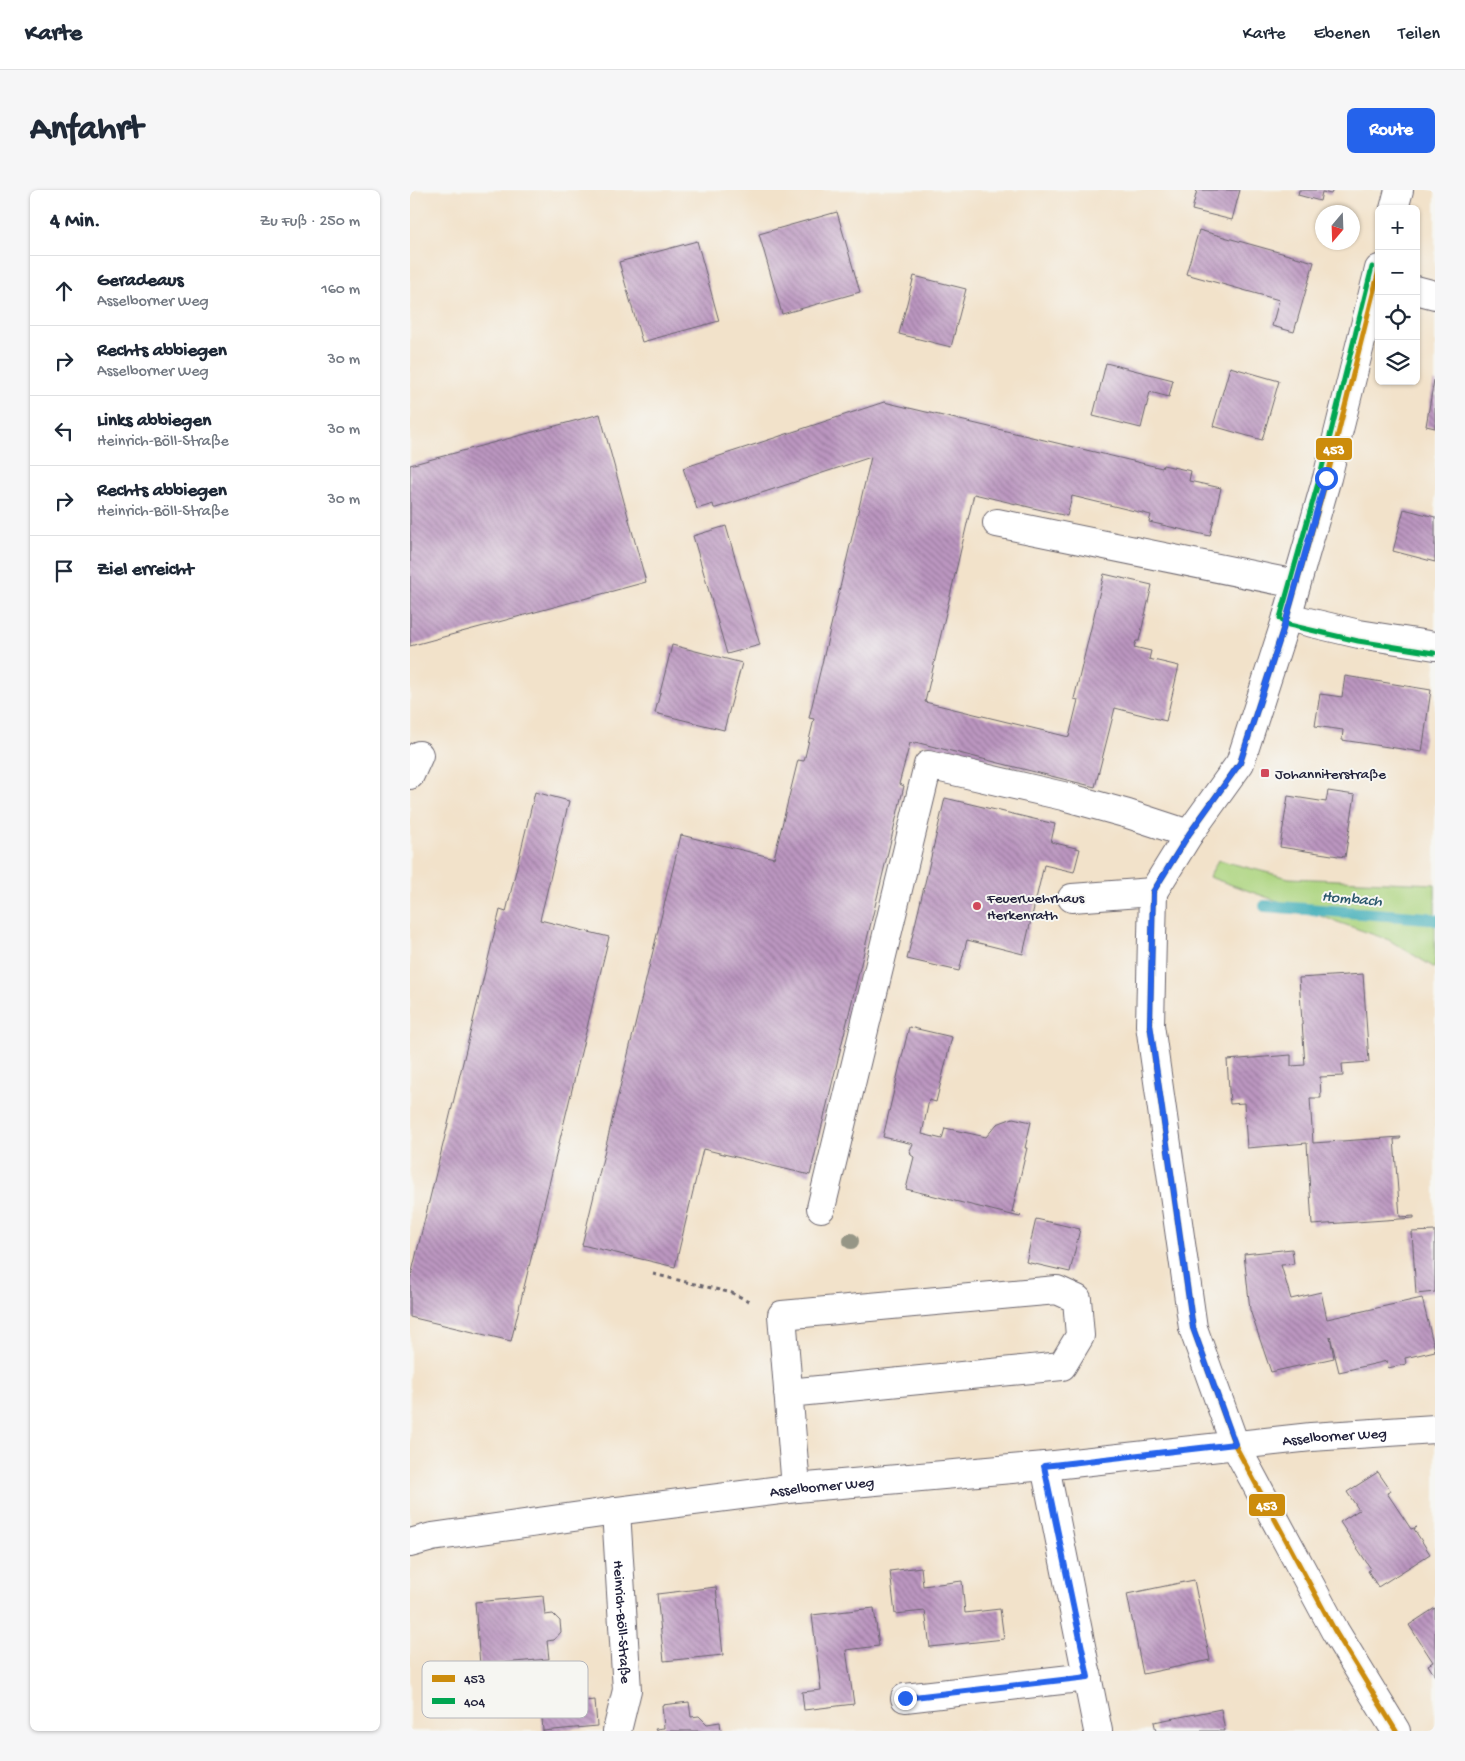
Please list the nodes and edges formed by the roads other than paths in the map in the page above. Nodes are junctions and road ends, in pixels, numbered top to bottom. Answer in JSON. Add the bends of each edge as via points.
{"nodes":[{"id":1,"x":1399,"y":190,"type":"edge"},
{"id":2,"x":1395,"y":205,"type":"edge"},
{"id":3,"x":1375,"y":287,"type":"edge"},
{"id":4,"x":1420,"y":291,"type":"edge"},
{"id":5,"x":1435,"y":295,"type":"edge"},
{"id":6,"x":997,"y":523,"type":"dead end"},
{"id":7,"x":1296,"y":584,"type":"junction"},
{"id":8,"x":1287,"y":617,"type":"junction"},
{"id":9,"x":1435,"y":646,"type":"edge"},
{"id":10,"x":1189,"y":834,"type":"junction"},
{"id":11,"x":1153,"y":892,"type":"junction"},
{"id":12,"x":1072,"y":898,"type":"dead end"},
{"id":13,"x":820,"y":1208,"type":"dead end"},
{"id":14,"x":788,"y":1393,"type":"junction"},
{"id":15,"x":1435,"y":1428,"type":"edge"},
{"id":16,"x":1235,"y":1444,"type":"junction"},
{"id":17,"x":1044,"y":1466,"type":"junction"},
{"id":18,"x":796,"y":1488,"type":"junction"},
{"id":19,"x":616,"y":1511,"type":"junction"},
{"id":20,"x":410,"y":1543,"type":"edge"},
{"id":21,"x":1088,"y":1677,"type":"junction"},
{"id":22,"x":905,"y":1698,"type":"dead end"},
{"id":23,"x":617,"y":1731,"type":"edge"},
{"id":24,"x":1098,"y":1731,"type":"edge"},
{"id":25,"x":1396,"y":1731,"type":"edge"}],
"edges":[{"from":1,"to":2,"type":"street"},
{"from":3,"to":7,"type":"street"},
{"from":4,"to":5,"type":"street"},
{"from":6,"to":7,"type":"street"},
{"from":7,"to":8,"type":"street"},
{"from":8,"to":9,"type":"street","via":[[1359,634]]},
{"from":8,"to":10,"type":"street","via":[[1240,763]]},
{"from":10,"to":11,"type":"street"},
{"from":10,"to":13,"type":"street","via":[[1063,796],[928,765]]},
{"from":11,"to":12,"type":"street"},
{"from":11,"to":16,"type":"street","via":[[1150,1024],[1190,1308],[1193,1328]]},
{"from":14,"to":14,"type":"street","via":[[1062,1366],[1080,1336],[1077,1299],[1057,1290],[782,1315]]},
{"from":14,"to":18,"type":"street"},
{"from":15,"to":16,"type":"street","name":"Asselborner Weg"},
{"from":16,"to":17,"type":"street","name":"Asselborner Weg"},
{"from":16,"to":25,"type":"street","via":[[1335,1631]]},
{"from":17,"to":18,"type":"street","name":"Asselborner Weg"},
{"from":17,"to":21,"type":"street"},
{"from":18,"to":19,"type":"street","name":"Asselborner Weg"},
{"from":19,"to":20,"type":"street","name":"Asselborner Weg","via":[[432,1537]]},
{"from":19,"to":23,"type":"street","name":"Heinrich-Böll-Straße","via":[[627,1690]]},
{"from":21,"to":22,"type":"street"},
{"from":21,"to":24,"type":"street"}]}
